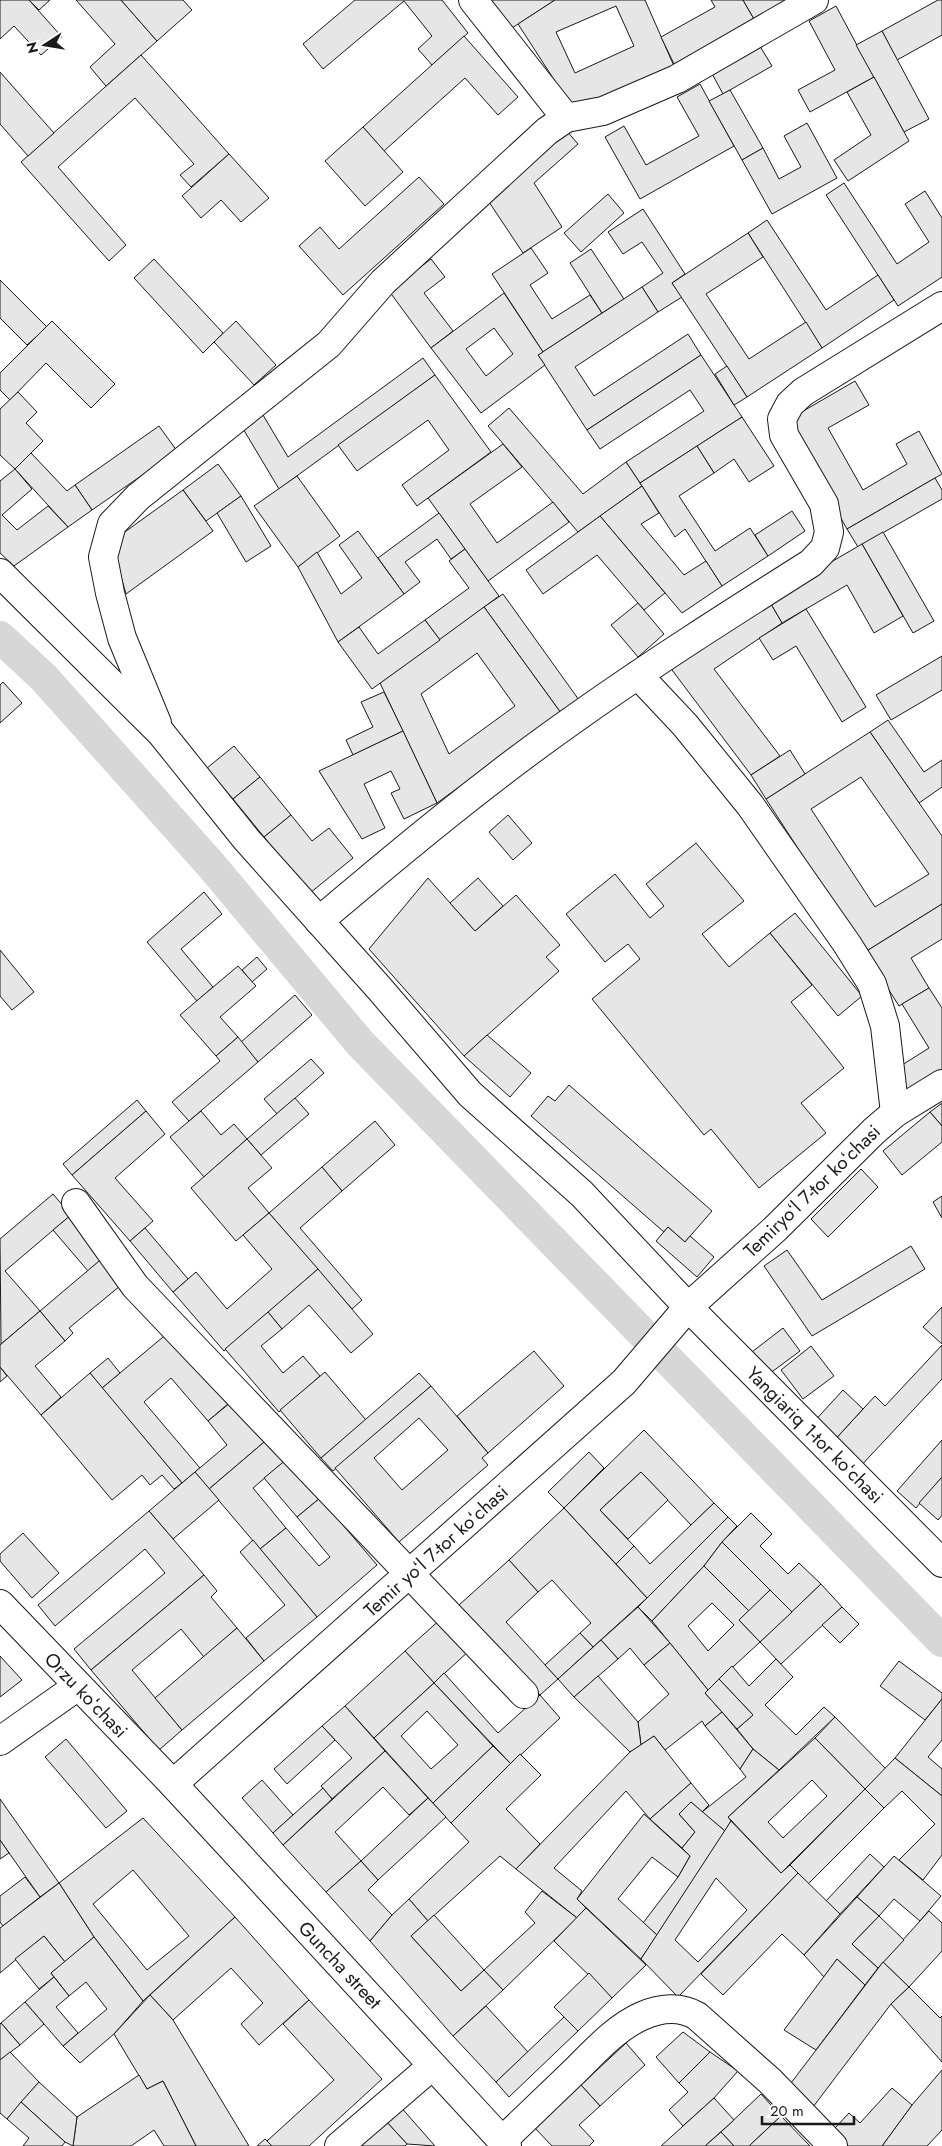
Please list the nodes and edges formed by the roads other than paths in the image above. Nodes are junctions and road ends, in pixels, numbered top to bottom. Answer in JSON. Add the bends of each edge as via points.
{"nodes":[{"id":1,"x":473,"y":0,"type":"edge"},
{"id":2,"x":814,"y":0,"type":"edge"},
{"id":3,"x":566,"y":118,"type":"junction"},
{"id":4,"x":942,"y":306,"type":"edge"},
{"id":5,"x":0,"y":573,"type":"edge"},
{"id":6,"x":638,"y":675,"type":"junction"},
{"id":7,"x":161,"y":733,"type":"junction"},
{"id":8,"x":319,"y":921,"type":"junction"},
{"id":9,"x":942,"y":1084,"type":"edge"},
{"id":10,"x":895,"y":1113,"type":"junction"},
{"id":11,"x":76,"y":1203,"type":"dead end"},
{"id":12,"x":688,"y":1307,"type":"junction"},
{"id":13,"x":942,"y":1563,"type":"edge"},
{"id":14,"x":410,"y":1574,"type":"junction"},
{"id":15,"x":0,"y":1604,"type":"edge"},
{"id":16,"x":78,"y":1686,"type":"junction"},
{"id":17,"x":524,"y":1694,"type":"dead end"},
{"id":18,"x":0,"y":1741,"type":"edge"},
{"id":19,"x":173,"y":1784,"type":"junction"},
{"id":20,"x":432,"y":2066,"type":"junction"},
{"id":21,"x":504,"y":2144,"type":"edge"},
{"id":22,"x":339,"y":2146,"type":"edge"},
{"id":23,"x":833,"y":2146,"type":"edge"}],
"edges":[{"from":1,"to":3,"type":"street"},
{"from":2,"to":3,"type":"street","via":[[677,79],[603,112]]},
{"from":3,"to":7,"type":"street","via":[[534,142],[383,282],[329,344],[138,497],[112,524],[103,557],[110,593],[122,638]]},
{"from":4,"to":6,"type":"street","via":[[803,392],[790,404],[782,419],[784,435],[824,504],[829,532],[825,548],[811,563]]},
{"from":5,"to":7,"type":"street"},
{"from":6,"to":8,"type":"street","via":[[575,718],[427,830]]},
{"from":6,"to":10,"type":"street","via":[[685,725],[750,805],[872,984],[885,1026]]},
{"from":7,"to":8,"type":"street","name":"Yangiariq 1-tor koʻchasi","via":[[246,839]]},
{"from":8,"to":12,"type":"street","name":"Yangiariq 1-tor koʻchasi","via":[[470,1094],[582,1194]]},
{"from":9,"to":10,"type":"street","name":"Temiryoʻl 7-tor koʻchasi"},
{"from":10,"to":12,"type":"street","name":"Temiryoʻl 7-tor koʻchasi"},
{"from":11,"to":14,"type":"street","via":[[135,1286]]},
{"from":12,"to":13,"type":"street","name":"Yangiariq 1-tor koʻchasi"},
{"from":12,"to":14,"type":"street","name":"Temir yoʻl 7-tor koʻchasi","via":[[624,1382]]},
{"from":14,"to":17,"type":"street"},
{"from":14,"to":19,"type":"street","name":"Temir yoʻl 7-tor koʻchasi"},
{"from":15,"to":16,"type":"street","name":"Orzu koʻchasi"},
{"from":16,"to":18,"type":"street"},
{"from":16,"to":19,"type":"street","name":"Orzu koʻchasi"},
{"from":19,"to":20,"type":"street","name":"Guncha street"},
{"from":20,"to":21,"type":"street","name":"Guncha street"},
{"from":20,"to":22,"type":"street"},
{"from":21,"to":23,"type":"street","via":[[603,2043],[643,2016],[658,2010],[674,2009],[686,2010],[697,2016],[770,2081]]}]}
